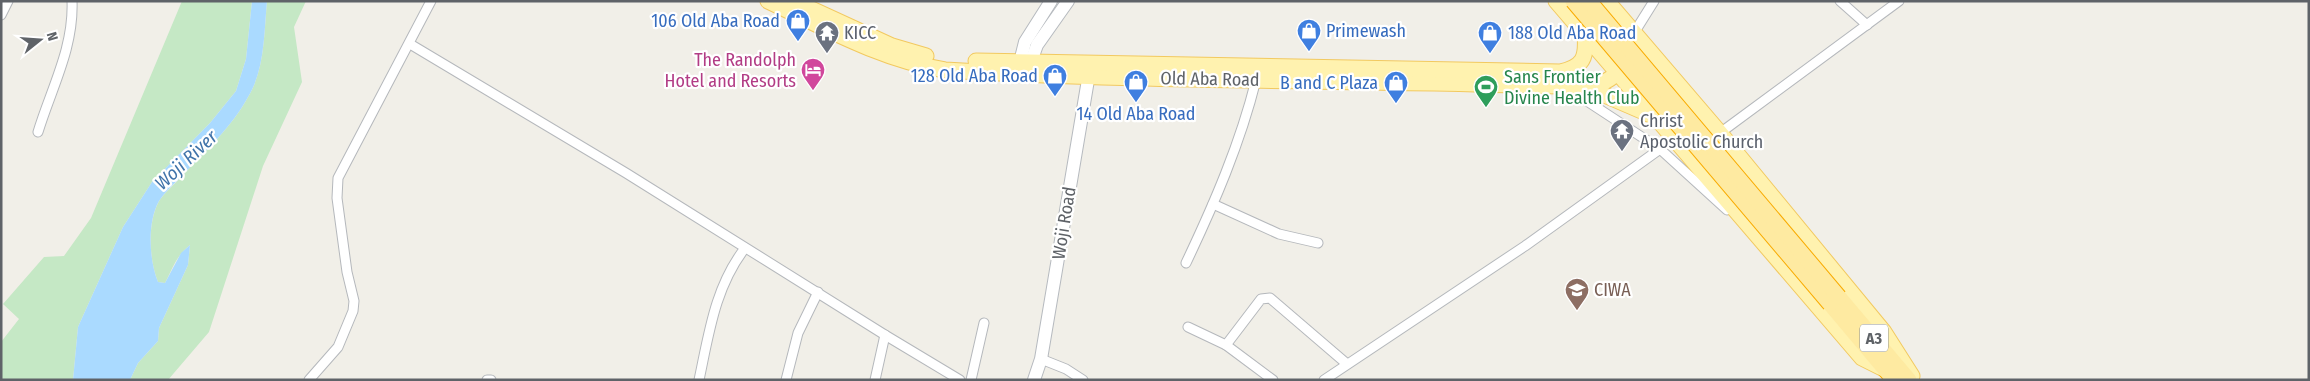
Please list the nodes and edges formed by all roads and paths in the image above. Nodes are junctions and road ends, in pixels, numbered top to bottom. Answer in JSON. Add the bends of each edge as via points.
{"nodes":[{"id":1,"x":8,"y":1,"type":"edge"},
{"id":2,"x":72,"y":1,"type":"edge"},
{"id":3,"x":431,"y":1,"type":"edge"},
{"id":4,"x":768,"y":1,"type":"edge"},
{"id":5,"x":794,"y":1,"type":"edge"},
{"id":6,"x":1051,"y":1,"type":"edge"},
{"id":7,"x":1068,"y":1,"type":"edge"},
{"id":8,"x":1556,"y":1,"type":"edge"},
{"id":9,"x":1574,"y":1,"type":"edge"},
{"id":10,"x":1589,"y":1,"type":"edge"},
{"id":11,"x":1607,"y":1,"type":"edge"},
{"id":12,"x":1654,"y":1,"type":"edge"},
{"id":13,"x":1840,"y":1,"type":"edge"},
{"id":14,"x":1899,"y":1,"type":"edge"},
{"id":15,"x":1,"y":15,"type":"edge"},
{"id":16,"x":1867,"y":25,"type":"junction"},
{"id":17,"x":1634,"y":33,"type":"junction"},
{"id":18,"x":1585,"y":35,"type":"junction"},
{"id":19,"x":410,"y":44,"type":"junction"},
{"id":20,"x":1023,"y":68,"type":"junction"},
{"id":21,"x":1090,"y":71,"type":"junction"},
{"id":22,"x":1617,"y":74,"type":"junction"},
{"id":23,"x":1256,"y":80,"type":"junction"},
{"id":24,"x":1565,"y":86,"type":"junction"},
{"id":25,"x":1586,"y":87,"type":"junction"},
{"id":26,"x":1655,"y":116,"type":"junction"},
{"id":27,"x":38,"y":132,"type":"dead end"},
{"id":28,"x":1720,"y":133,"type":"junction"},
{"id":29,"x":1660,"y":149,"type":"junction"},
{"id":30,"x":1213,"y":204,"type":"junction"},
{"id":31,"x":1739,"y":215,"type":"junction"},
{"id":32,"x":1318,"y":244,"type":"dead end"},
{"id":33,"x":745,"y":248,"type":"junction"},
{"id":34,"x":1186,"y":263,"type":"dead end"},
{"id":35,"x":818,"y":292,"type":"junction"},
{"id":36,"x":1834,"y":300,"type":"junction"},
{"id":37,"x":984,"y":323,"type":"dead end"},
{"id":38,"x":1188,"y":327,"type":"dead end"},
{"id":39,"x":885,"y":335,"type":"junction"},
{"id":40,"x":1226,"y":345,"type":"junction"},
{"id":41,"x":1041,"y":359,"type":"junction"},
{"id":42,"x":1347,"y":364,"type":"junction"},
{"id":43,"x":1890,"y":375,"type":"edge"},
{"id":44,"x":309,"y":380,"type":"edge"},
{"id":45,"x":699,"y":380,"type":"edge"},
{"id":46,"x":786,"y":380,"type":"edge"},
{"id":47,"x":875,"y":380,"type":"edge"},
{"id":48,"x":960,"y":380,"type":"edge"},
{"id":49,"x":971,"y":380,"type":"edge"},
{"id":50,"x":1034,"y":380,"type":"edge"},
{"id":51,"x":1083,"y":380,"type":"edge"},
{"id":52,"x":1273,"y":380,"type":"edge"},
{"id":53,"x":1324,"y":380,"type":"edge"},
{"id":54,"x":1909,"y":380,"type":"edge"},
{"id":55,"x":1914,"y":380,"type":"edge"}],
"edges":[{"from":1,"to":15,"type":"street"},
{"from":2,"to":27,"type":"street","via":[[72,23],[64,59]]},
{"from":3,"to":19,"type":"street"},
{"from":4,"to":20,"type":"main road","name":"Old Aba Road","via":[[901,61],[945,70]]},
{"from":5,"to":20,"type":"main road","name":"Old Aba Road","via":[[919,55]]},
{"from":6,"to":20,"type":"main road","via":[[1025,42]]},
{"from":7,"to":20,"type":"main road"},
{"from":8,"to":18,"type":"main road"},
{"from":9,"to":36,"type":"highway","number":"A3","bridge":true},
{"from":10,"to":36,"type":"highway","number":"A3","bridge":true},
{"from":11,"to":17,"type":"main road"},
{"from":12,"to":17,"type":"street"},
{"from":13,"to":16,"type":"street"},
{"from":14,"to":16,"type":"street"},
{"from":16,"to":28,"type":"street"},
{"from":17,"to":22,"type":"main road","name":"Old Aba Road","via":[[1632,51]]},
{"from":17,"to":28,"type":"main road"},
{"from":18,"to":21,"type":"main road","name":"Old Aba Road","via":[[1582,62],[1560,72]]},
{"from":18,"to":22,"type":"main road"},
{"from":19,"to":33,"type":"street"},
{"from":19,"to":44,"type":"street","via":[[338,178],[337,198],[353,311],[338,347]]},
{"from":20,"to":21,"type":"main road","name":"Old Aba Road"},
{"from":21,"to":23,"type":"main road","name":"Old Aba Road"},
{"from":21,"to":41,"type":"main road","name":"Woji Road"},
{"from":22,"to":25,"type":"main road","name":"Old Aba Road","via":[[1602,84]]},
{"from":22,"to":26,"type":"main road"},
{"from":23,"to":24,"type":"main road","name":"Old Aba Road"},
{"from":23,"to":30,"type":"street","via":[[1238,140]]},
{"from":24,"to":25,"type":"main road","name":"Old Aba Road"},
{"from":24,"to":29,"type":"street"},
{"from":25,"to":26,"type":"main road"},
{"from":26,"to":31,"type":"main road"},
{"from":28,"to":55,"type":"main road","via":[[1884,332]]},
{"from":29,"to":31,"type":"street","via":[[1734,216]]},
{"from":29,"to":42,"type":"street","via":[[1525,246]]},
{"from":30,"to":32,"type":"street","via":[[1279,234]]},
{"from":30,"to":34,"type":"street"},
{"from":31,"to":43,"type":"main road","via":[[1862,358]]},
{"from":33,"to":35,"type":"street"},
{"from":33,"to":45,"type":"street","via":[[730,268],[719,293]]},
{"from":35,"to":39,"type":"street"},
{"from":35,"to":46,"type":"street","via":[[798,333]]},
{"from":36,"to":43,"type":"highway","number":"A3"},
{"from":36,"to":54,"type":"highway","number":"A3"},
{"from":37,"to":49,"type":"street"},
{"from":38,"to":40,"type":"street"},
{"from":39,"to":47,"type":"street"},
{"from":39,"to":48,"type":"street"},
{"from":40,"to":42,"type":"street","via":[[1261,299],[1270,298]]},
{"from":40,"to":52,"type":"street"},
{"from":41,"to":50,"type":"main road","name":"Woji Road"},
{"from":41,"to":51,"type":"street"},
{"from":42,"to":53,"type":"street"}]}
